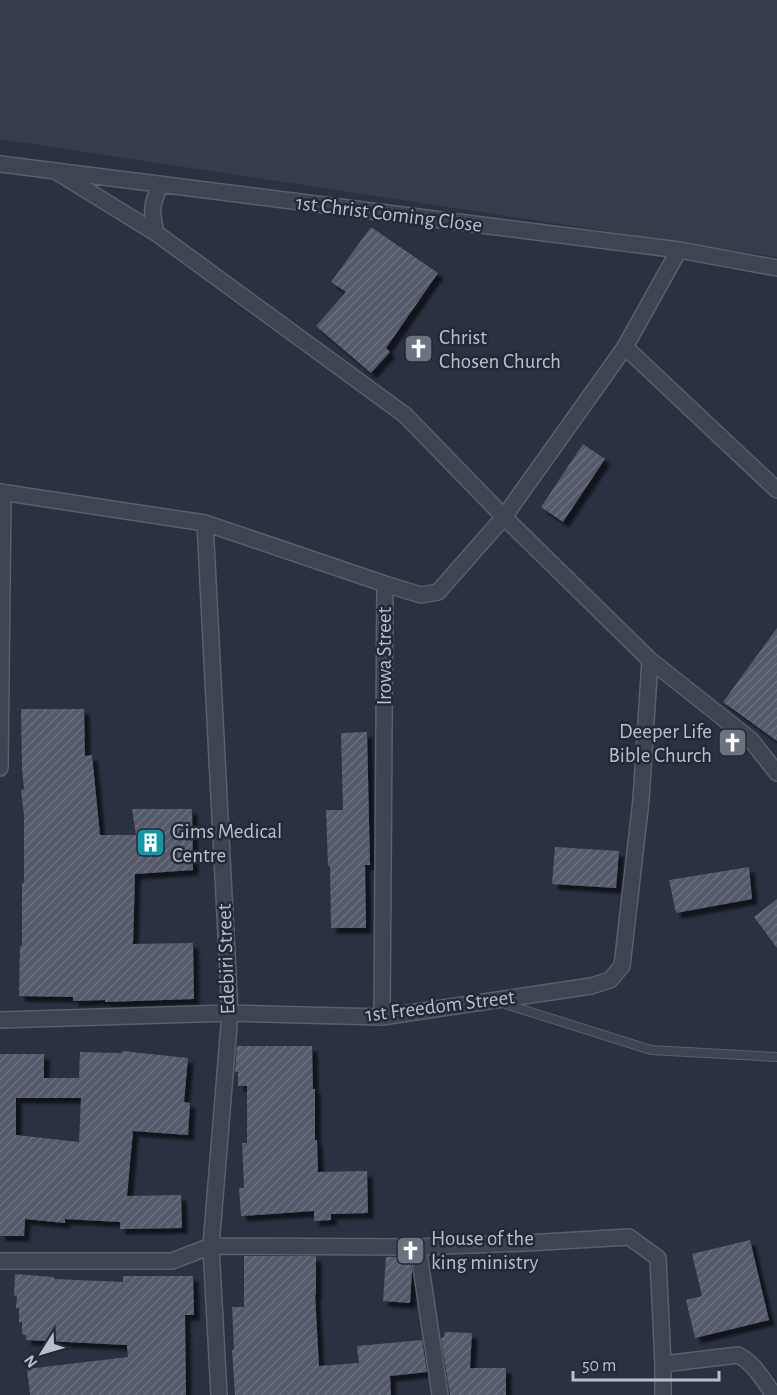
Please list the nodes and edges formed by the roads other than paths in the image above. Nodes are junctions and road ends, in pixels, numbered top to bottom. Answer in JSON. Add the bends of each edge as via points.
{"nodes":[{"id":1,"x":0,"y":164,"type":"edge"},
{"id":2,"x":57,"y":172,"type":"junction"},
{"id":3,"x":160,"y":185,"type":"junction"},
{"id":4,"x":156,"y":233,"type":"junction"},
{"id":5,"x":679,"y":250,"type":"junction"},
{"id":6,"x":777,"y":268,"type":"edge"},
{"id":7,"x":625,"y":346,"type":"junction"},
{"id":8,"x":777,"y":490,"type":"edge"},
{"id":9,"x":1,"y":492,"type":"edge"},
{"id":10,"x":504,"y":517,"type":"junction"},
{"id":11,"x":206,"y":524,"type":"junction"},
{"id":12,"x":385,"y":584,"type":"junction"},
{"id":13,"x":650,"y":660,"type":"junction"},
{"id":14,"x":0,"y":768,"type":"edge"},
{"id":15,"x":777,"y":773,"type":"edge"},
{"id":16,"x":495,"y":1000,"type":"junction"},
{"id":17,"x":230,"y":1013,"type":"junction"},
{"id":18,"x":382,"y":1017,"type":"junction"},
{"id":19,"x":0,"y":1020,"type":"edge"},
{"id":20,"x":777,"y":1057,"type":"edge"},
{"id":21,"x":211,"y":1246,"type":"junction"},
{"id":22,"x":418,"y":1247,"type":"junction"},
{"id":23,"x":0,"y":1261,"type":"edge"},
{"id":24,"x":663,"y":1364,"type":"junction"},
{"id":25,"x":219,"y":1395,"type":"edge"},
{"id":26,"x":440,"y":1395,"type":"edge"},
{"id":27,"x":663,"y":1395,"type":"edge"},
{"id":28,"x":774,"y":1395,"type":"edge"}],
"edges":[{"from":1,"to":2,"type":"street","name":"1st Christ Coming Close"},
{"from":2,"to":3,"type":"street","name":"1st Christ Coming Close"},
{"from":2,"to":4,"type":"street"},
{"from":3,"to":4,"type":"street","via":[[152,203]]},
{"from":3,"to":5,"type":"street","name":"1st Christ Coming Close"},
{"from":4,"to":10,"type":"street","via":[[405,415]]},
{"from":5,"to":6,"type":"street","name":"1st Christ Coming Close"},
{"from":5,"to":7,"type":"street"},
{"from":7,"to":8,"type":"street"},
{"from":7,"to":10,"type":"street"},
{"from":9,"to":11,"type":"street","name":"Irowa Street"},
{"from":9,"to":14,"type":"street"},
{"from":10,"to":12,"type":"street","via":[[438,592],[421,595]]},
{"from":10,"to":13,"type":"street"},
{"from":11,"to":12,"type":"street","name":"Irowa Street"},
{"from":11,"to":17,"type":"street","name":"Edebiri Street"},
{"from":12,"to":18,"type":"street","name":"Irowa Street"},
{"from":13,"to":15,"type":"street","via":[[751,740]]},
{"from":13,"to":16,"type":"street","name":"1st Freedom Street","via":[[641,800],[622,966],[610,980],[591,986]]},
{"from":16,"to":18,"type":"street","name":"1st Freedom Street"},
{"from":16,"to":20,"type":"lane","via":[[651,1050]]},
{"from":17,"to":18,"type":"street","name":"1st Freedom Street"},
{"from":17,"to":19,"type":"street","name":"1st Freedom Street"},
{"from":17,"to":21,"type":"street","name":"Edebiri Street"},
{"from":21,"to":22,"type":"street"},
{"from":21,"to":23,"type":"street","via":[[172,1261]]},
{"from":21,"to":25,"type":"street","name":"Edebiri Street"},
{"from":22,"to":24,"type":"street","via":[[628,1237],[658,1258]]},
{"from":22,"to":26,"type":"street"},
{"from":24,"to":27,"type":"street"},
{"from":24,"to":28,"type":"street","via":[[738,1355],[752,1365]]}]}
